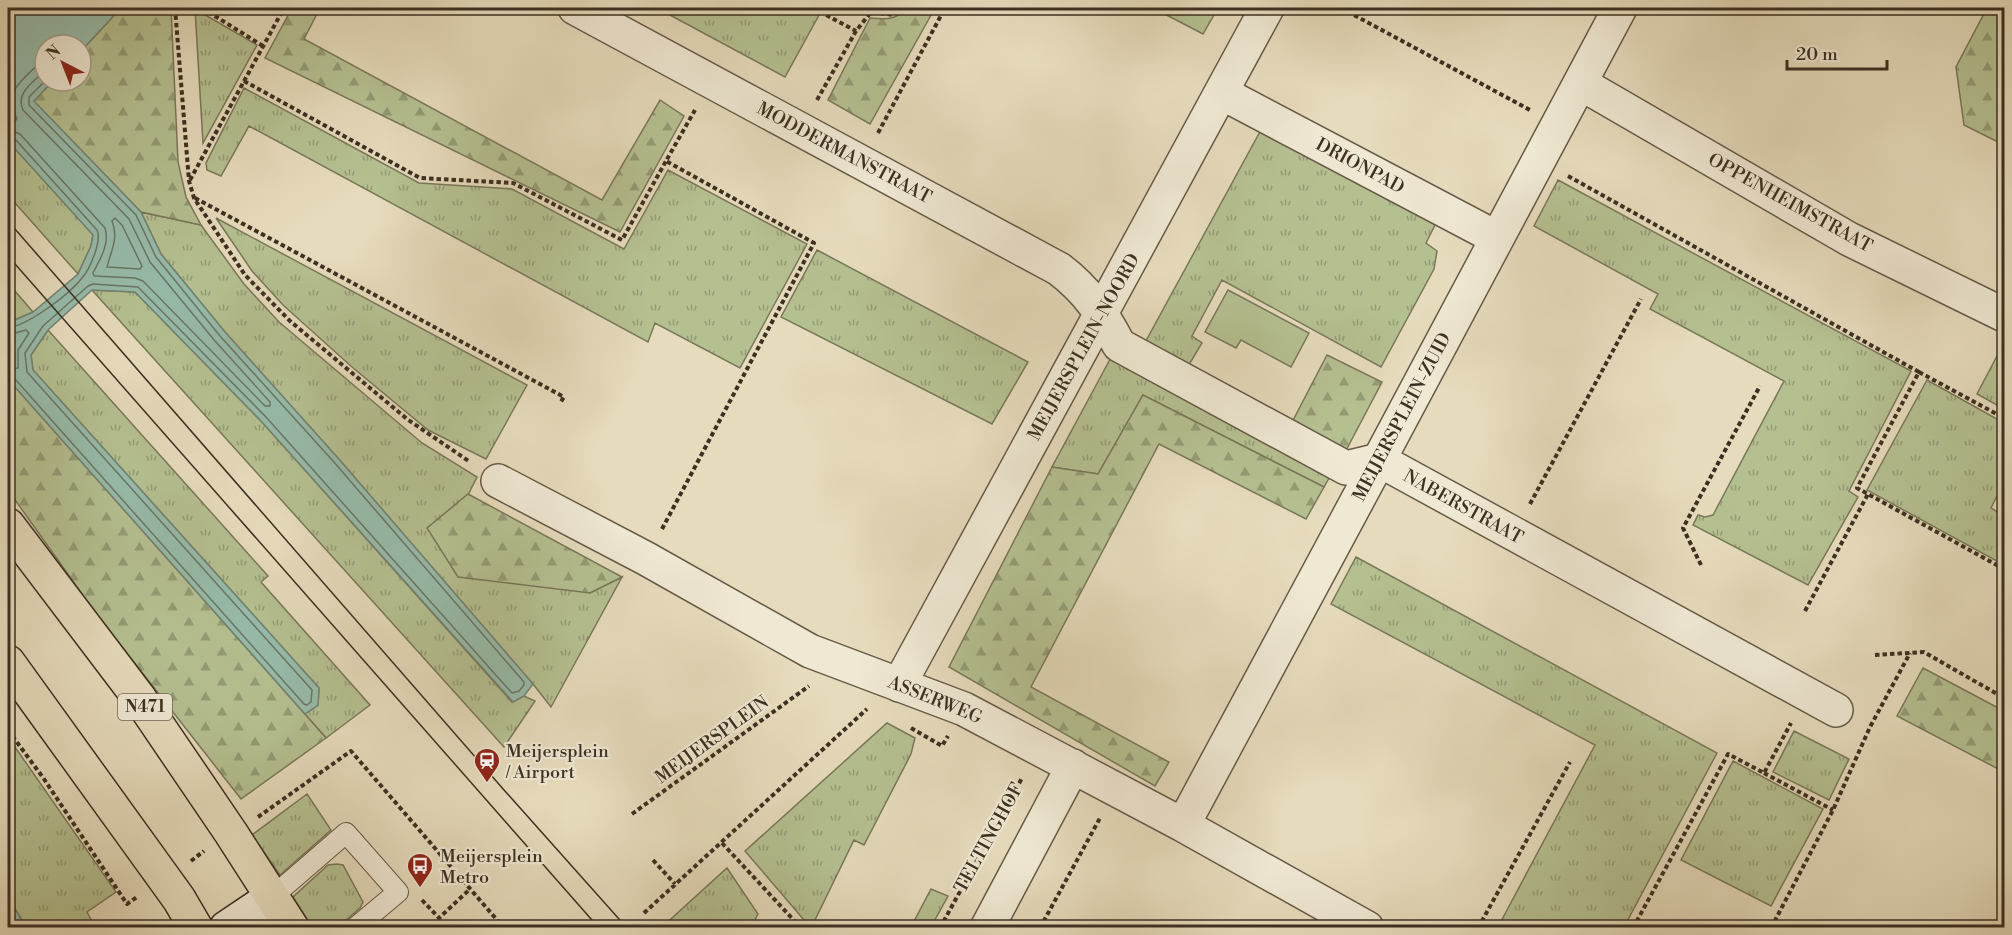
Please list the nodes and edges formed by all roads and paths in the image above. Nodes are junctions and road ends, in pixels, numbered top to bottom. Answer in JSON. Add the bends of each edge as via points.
{"nodes":[{"id":1,"x":175,"y":8,"type":"edge"},
{"id":2,"x":202,"y":8,"type":"edge"},
{"id":3,"x":284,"y":8,"type":"edge"},
{"id":4,"x":575,"y":8,"type":"edge"},
{"id":5,"x":813,"y":8,"type":"edge"},
{"id":6,"x":898,"y":8,"type":"edge"},
{"id":7,"x":945,"y":8,"type":"edge"},
{"id":8,"x":1267,"y":8,"type":"edge"},
{"id":9,"x":1341,"y":8,"type":"edge"},
{"id":10,"x":1618,"y":8,"type":"edge"},
{"id":11,"x":856,"y":31,"type":"junction"},
{"id":12,"x":263,"y":45,"type":"junction"},
{"id":13,"x":243,"y":81,"type":"junction"},
{"id":14,"x":712,"y":81,"type":"junction"},
{"id":15,"x":1580,"y":83,"type":"junction"},
{"id":16,"x":1222,"y":93,"type":"junction"},
{"id":17,"x":1557,"y":125,"type":"junction"},
{"id":18,"x":802,"y":130,"type":"junction"},
{"id":19,"x":1539,"y":160,"type":"junction"},
{"id":20,"x":666,"y":161,"type":"junction"},
{"id":21,"x":862,"y":162,"type":"junction"},
{"id":22,"x":189,"y":181,"type":"junction"},
{"id":23,"x":194,"y":198,"type":"junction"},
{"id":24,"x":1497,"y":238,"type":"junction"},
{"id":25,"x":1641,"y":299,"type":"dead end"},
{"id":26,"x":1102,"y":313,"type":"junction"},
{"id":27,"x":2004,"y":315,"type":"edge"},
{"id":28,"x":1919,"y":372,"type":"junction"},
{"id":29,"x":1760,"y":386,"type":"dead end"},
{"id":30,"x":560,"y":403,"type":"dead end"},
{"id":31,"x":2004,"y":418,"type":"edge"},
{"id":32,"x":1379,"y":460,"type":"junction"},
{"id":33,"x":498,"y":481,"type":"joint"},
{"id":34,"x":1868,"y":494,"type":"junction"},
{"id":35,"x":8,"y":525,"type":"edge"},
{"id":36,"x":1514,"y":534,"type":"junction"},
{"id":37,"x":645,"y":558,"type":"junction"},
{"id":38,"x":1701,"y":565,"type":"dead end"},
{"id":39,"x":2004,"y":569,"type":"edge"},
{"id":40,"x":1805,"y":611,"type":"dead end"},
{"id":41,"x":1911,"y":653,"type":"junction"},
{"id":42,"x":1875,"y":656,"type":"dead end"},
{"id":43,"x":8,"y":662,"type":"edge"},
{"id":44,"x":899,"y":685,"type":"junction"},
{"id":45,"x":806,"y":688,"type":"dead end"},
{"id":46,"x":1807,"y":694,"type":"junction"},
{"id":47,"x":2004,"y":698,"type":"edge"},
{"id":48,"x":1836,"y":710,"type":"dead end"},
{"id":49,"x":1038,"y":748,"type":"junction"},
{"id":50,"x":1570,"y":762,"type":"dead end"},
{"id":51,"x":1073,"y":766,"type":"junction"},
{"id":52,"x":1764,"y":773,"type":"junction"},
{"id":53,"x":1115,"y":790,"type":"junction"},
{"id":54,"x":1833,"y":810,"type":"junction"},
{"id":55,"x":632,"y":814,"type":"dead end"},
{"id":56,"x":1183,"y":825,"type":"junction"},
{"id":57,"x":722,"y":843,"type":"junction"},
{"id":58,"x":653,"y":860,"type":"dead end"},
{"id":59,"x":675,"y":884,"type":"junction"},
{"id":60,"x":470,"y":889,"type":"dead end"},
{"id":61,"x":416,"y":893,"type":"dead end"},
{"id":62,"x":272,"y":897,"type":"junction"},
{"id":63,"x":644,"y":913,"type":"dead end"},
{"id":64,"x":196,"y":927,"type":"edge"},
{"id":65,"x":226,"y":927,"type":"edge"},
{"id":66,"x":292,"y":927,"type":"edge"},
{"id":67,"x":355,"y":927,"type":"edge"},
{"id":68,"x":801,"y":927,"type":"edge"},
{"id":69,"x":940,"y":927,"type":"edge"},
{"id":70,"x":987,"y":927,"type":"edge"},
{"id":71,"x":1040,"y":927,"type":"edge"},
{"id":72,"x":1367,"y":927,"type":"edge"},
{"id":73,"x":1478,"y":927,"type":"edge"},
{"id":74,"x":1633,"y":927,"type":"edge"},
{"id":75,"x":1771,"y":927,"type":"edge"}],
"edges":[{"from":1,"to":22,"type":"path"},
{"from":2,"to":12,"type":"path"},
{"from":3,"to":12,"type":"path"},
{"from":4,"to":14,"type":"street","name":"MODDERMANSTRAAT"},
{"from":5,"to":11,"type":"path"},
{"from":6,"to":11,"type":"path","via":[[894,15],[871,12]]},
{"from":7,"to":21,"type":"path"},
{"from":8,"to":16,"type":"street","name":"MEIJERSPLEIN-NOORD"},
{"from":9,"to":17,"type":"path"},
{"from":10,"to":15,"type":"street","name":"MEIJERSPLEIN-ZUID"},
{"from":11,"to":18,"type":"path"},
{"from":12,"to":13,"type":"path"},
{"from":13,"to":20,"type":"path","via":[[420,178],[513,183],[622,240]]},
{"from":13,"to":22,"type":"path"},
{"from":14,"to":18,"type":"street","name":"MODDERMANSTRAAT"},
{"from":14,"to":20,"type":"path"},
{"from":15,"to":17,"type":"street","name":"MEIJERSPLEIN-ZUID"},
{"from":15,"to":27,"type":"street","name":"OPPENHEIMSTRAAT","via":[[1849,239]]},
{"from":16,"to":24,"type":"street","name":"DRIONPAD"},
{"from":16,"to":26,"type":"street","name":"MEIJERSPLEIN-NOORD"},
{"from":17,"to":19,"type":"street","name":"MEIJERSPLEIN-ZUID"},
{"from":18,"to":21,"type":"street","name":"MODDERMANSTRAAT"},
{"from":19,"to":24,"type":"street","name":"MEIJERSPLEIN-ZUID"},
{"from":19,"to":28,"type":"path"},
{"from":20,"to":37,"type":"path","via":[[814,243]]},
{"from":21,"to":26,"type":"street","name":"MODDERMANSTRAAT","via":[[1059,269]]},
{"from":22,"to":23,"type":"path"},
{"from":23,"to":30,"type":"path","via":[[564,397]]},
{"from":23,"to":33,"type":"path","via":[[245,275],[290,321],[407,419]]},
{"from":24,"to":32,"type":"street","name":"MEIJERSPLEIN-ZUID"},
{"from":25,"to":36,"type":"path"},
{"from":26,"to":32,"type":"street","via":[[1119,345],[1346,468]]},
{"from":26,"to":44,"type":"street","name":"MEIJERSPLEIN-NOORD"},
{"from":28,"to":31,"type":"path"},
{"from":28,"to":34,"type":"path","via":[[1857,488]]},
{"from":29,"to":38,"type":"path","via":[[1683,528]]},
{"from":32,"to":36,"type":"street","name":"NABERSTRAAT"},
{"from":32,"to":56,"type":"street","name":"MEIJERSPLEIN-ZUID"},
{"from":33,"to":37,"type":"street","name":"ASSERWEG"},
{"from":34,"to":39,"type":"path"},
{"from":34,"to":40,"type":"path"},
{"from":35,"to":62,"type":"main road","number":"N471","via":[[140,699]]},
{"from":36,"to":46,"type":"street","name":"NABERSTRAAT"},
{"from":37,"to":44,"type":"street","name":"ASSERWEG","via":[[810,651]]},
{"from":41,"to":42,"type":"path"},
{"from":41,"to":47,"type":"path","via":[[1924,652]]},
{"from":41,"to":54,"type":"path","via":[[1870,727]]},
{"from":43,"to":64,"type":"main road"},
{"from":44,"to":49,"type":"street","name":"ASSERWEG","via":[[964,709]]},
{"from":44,"to":57,"type":"path","via":[[872,705]]},
{"from":45,"to":55,"type":"path","name":"MEIJERSPLEIN"},
{"from":46,"to":48,"type":"street","name":"NABERSTRAAT"},
{"from":46,"to":52,"type":"path"},
{"from":49,"to":51,"type":"street","name":"ASSERWEG"},
{"from":49,"to":69,"type":"path","name":"TELTINGHOF"},
{"from":50,"to":73,"type":"path"},
{"from":51,"to":53,"type":"street","name":"ASSERWEG"},
{"from":51,"to":70,"type":"street"},
{"from":52,"to":54,"type":"path"},
{"from":52,"to":74,"type":"path","via":[[1728,754]]},
{"from":53,"to":56,"type":"street","name":"ASSERWEG"},
{"from":53,"to":71,"type":"path"},
{"from":54,"to":75,"type":"path"},
{"from":56,"to":72,"type":"street","name":"ASSERWEG"},
{"from":57,"to":59,"type":"path"},
{"from":57,"to":68,"type":"path"},
{"from":58,"to":59,"type":"path"},
{"from":59,"to":63,"type":"path"},
{"from":60,"to":61,"type":"path","via":[[439,918]]},
{"from":62,"to":65,"type":"street"},
{"from":62,"to":66,"type":"main road","number":"N471"},
{"from":62,"to":67,"type":"lane","via":[[346,833],[398,892]]}]}
